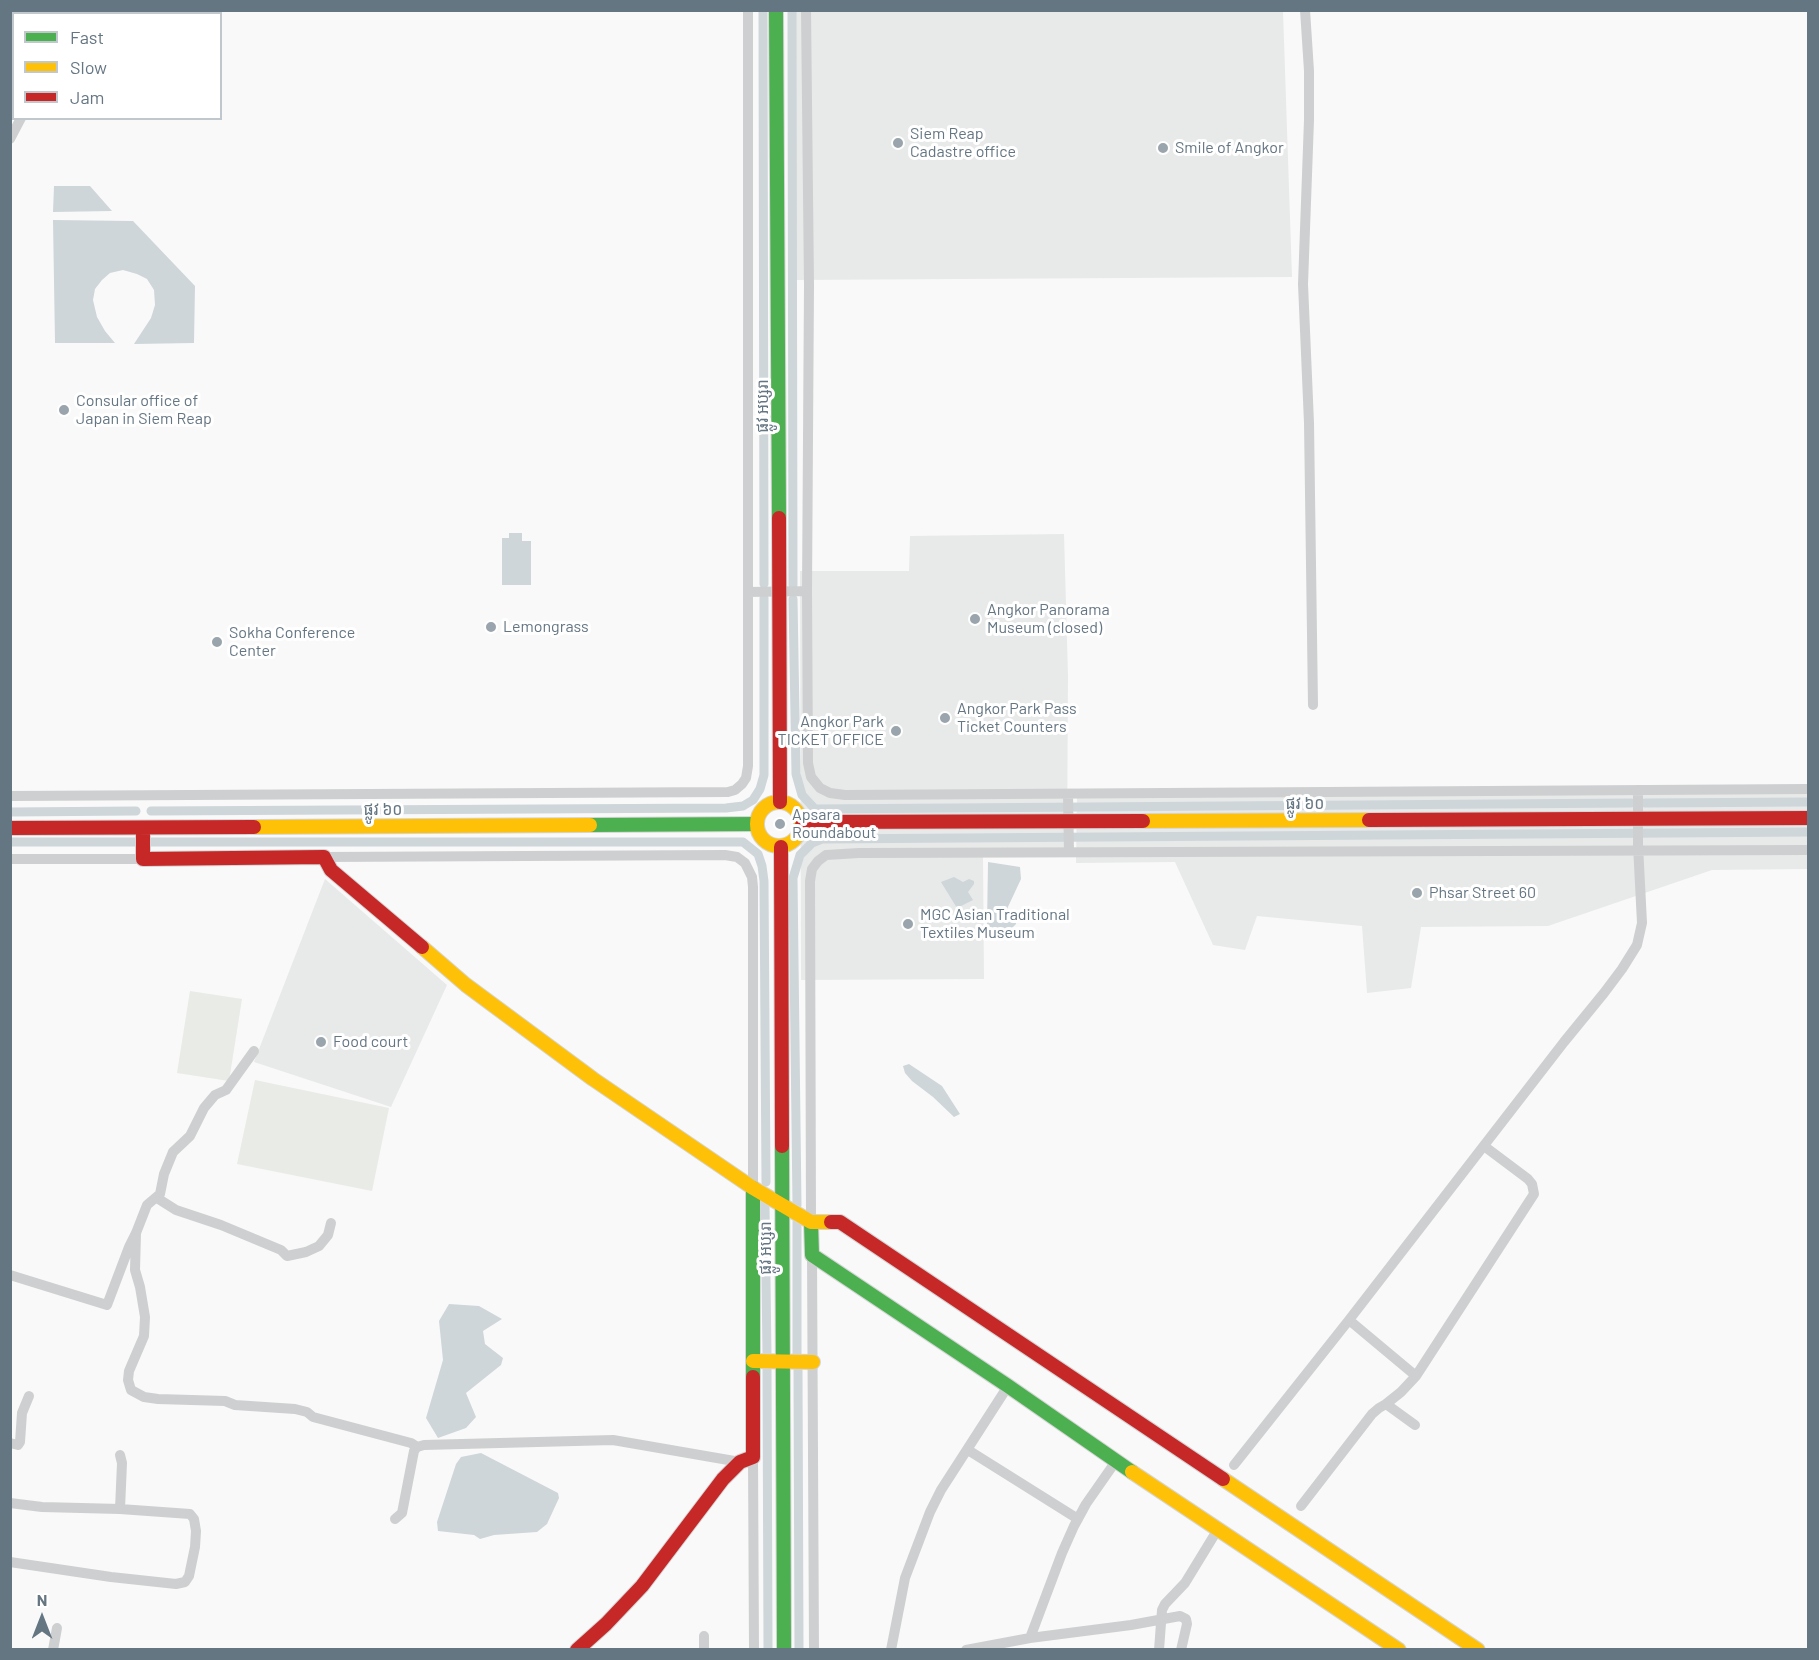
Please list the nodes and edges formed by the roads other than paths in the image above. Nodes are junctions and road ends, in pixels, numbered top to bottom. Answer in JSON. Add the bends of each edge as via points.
{"nodes":[{"id":1,"x":748,"y":10,"type":"edge"},
{"id":2,"x":776,"y":10,"type":"edge"},
{"id":3,"x":806,"y":10,"type":"edge"},
{"id":4,"x":1305,"y":10,"type":"edge"},
{"id":5,"x":20,"y":120,"type":"edge"},
{"id":6,"x":10,"y":139,"type":"edge"},
{"id":7,"x":807,"y":591,"type":"junction"},
{"id":8,"x":748,"y":592,"type":"junction"},
{"id":9,"x":780,"y":592,"type":"junction"},
{"id":10,"x":1313,"y":705,"type":"dead end"},
{"id":11,"x":1809,"y":789,"type":"edge"},
{"id":12,"x":1638,"y":790,"type":"junction"},
{"id":13,"x":10,"y":796,"type":"edge"},
{"id":14,"x":1068,"y":796,"type":"junction"},
{"id":15,"x":780,"y":802,"type":"junction"},
{"id":16,"x":1809,"y":818,"type":"edge"},
{"id":17,"x":1069,"y":821,"type":"junction"},
{"id":18,"x":802,"y":822,"type":"junction"},
{"id":19,"x":1638,"y":822,"type":"junction"},
{"id":20,"x":756,"y":825,"type":"junction"},
{"id":21,"x":10,"y":828,"type":"edge"},
{"id":22,"x":143,"y":842,"type":"junction"},
{"id":23,"x":781,"y":847,"type":"junction"},
{"id":24,"x":1638,"y":848,"type":"junction"},
{"id":25,"x":1069,"y":849,"type":"junction"},
{"id":26,"x":1809,"y":850,"type":"edge"},
{"id":27,"x":324,"y":857,"type":"junction"},
{"id":28,"x":10,"y":859,"type":"edge"},
{"id":29,"x":254,"y":1051,"type":"dead end"},
{"id":30,"x":1484,"y":1146,"type":"junction"},
{"id":31,"x":753,"y":1188,"type":"junction"},
{"id":32,"x":157,"y":1198,"type":"junction"},
{"id":33,"x":782,"y":1206,"type":"junction"},
{"id":34,"x":812,"y":1222,"type":"junction"},
{"id":35,"x":332,"y":1224,"type":"dead end"},
{"id":36,"x":136,"y":1233,"type":"junction"},
{"id":37,"x":812,"y":1255,"type":"junction"},
{"id":38,"x":10,"y":1275,"type":"edge"},
{"id":39,"x":1349,"y":1320,"type":"junction"},
{"id":40,"x":753,"y":1361,"type":"junction"},
{"id":41,"x":783,"y":1362,"type":"junction"},
{"id":42,"x":813,"y":1362,"type":"junction"},
{"id":43,"x":1416,"y":1376,"type":"junction"},
{"id":44,"x":1008,"y":1386,"type":"junction"},
{"id":45,"x":29,"y":1396,"type":"dead end"},
{"id":46,"x":1386,"y":1404,"type":"junction"},
{"id":47,"x":1415,"y":1425,"type":"dead end"},
{"id":48,"x":10,"y":1443,"type":"edge"},
{"id":49,"x":417,"y":1447,"type":"junction"},
{"id":50,"x":968,"y":1450,"type":"junction"},
{"id":51,"x":120,"y":1455,"type":"dead end"},
{"id":52,"x":746,"y":1459,"type":"junction"},
{"id":53,"x":1116,"y":1461,"type":"junction"},
{"id":54,"x":1234,"y":1465,"type":"dead end"},
{"id":55,"x":10,"y":1503,"type":"edge"},
{"id":56,"x":1301,"y":1506,"type":"dead end"},
{"id":57,"x":120,"y":1509,"type":"junction"},
{"id":58,"x":1078,"y":1518,"type":"junction"},
{"id":59,"x":395,"y":1519,"type":"dead end"},
{"id":60,"x":1218,"y":1529,"type":"junction"},
{"id":61,"x":10,"y":1562,"type":"edge"},
{"id":62,"x":1161,"y":1619,"type":"junction"},
{"id":63,"x":57,"y":1628,"type":"dead end"},
{"id":64,"x":705,"y":1636,"type":"dead end"},
{"id":65,"x":1030,"y":1638,"type":"junction"},
{"id":66,"x":53,"y":1650,"type":"edge"},
{"id":67,"x":577,"y":1650,"type":"edge"},
{"id":68,"x":704,"y":1650,"type":"edge"},
{"id":69,"x":754,"y":1650,"type":"edge"},
{"id":70,"x":784,"y":1650,"type":"edge"},
{"id":71,"x":814,"y":1650,"type":"edge"},
{"id":72,"x":891,"y":1650,"type":"edge"},
{"id":73,"x":966,"y":1650,"type":"edge"},
{"id":74,"x":1159,"y":1650,"type":"edge"},
{"id":75,"x":1181,"y":1650,"type":"edge"},
{"id":76,"x":1399,"y":1650,"type":"edge"},
{"id":77,"x":1478,"y":1650,"type":"edge"}],
"edges":[{"from":1,"to":8,"type":"street"},
{"from":2,"to":9,"type":"street","name":"ផ្លូវ អប្សរា"},
{"from":3,"to":7,"type":"street"},
{"from":4,"to":10,"type":"street","via":[[1309,120],[1303,284]]},
{"from":5,"to":6,"type":"street"},
{"from":7,"to":9,"type":"street"},
{"from":7,"to":14,"type":"street","via":[[808,763],[811,777],[820,788],[845,795]]},
{"from":8,"to":9,"type":"street"},
{"from":8,"to":13,"type":"street","via":[[748,766],[742,784],[728,792]]},
{"from":9,"to":15,"type":"street","name":"ផ្លូវ អប្សរា"},
{"from":11,"to":12,"type":"street"},
{"from":12,"to":14,"type":"street"},
{"from":12,"to":19,"type":"street"},
{"from":14,"to":17,"type":"street"},
{"from":15,"to":18,"type":"street","via":[[795,809]]},
{"from":15,"to":20,"type":"street","via":[[763,809]]},
{"from":16,"to":19,"type":"street","name":"ផ្លូវ ៦០"},
{"from":17,"to":18,"type":"street","name":"ផ្លូវ ៦០"},
{"from":17,"to":19,"type":"street","name":"ផ្លូវ ៦០"},
{"from":17,"to":25,"type":"street"},
{"from":18,"to":23,"type":"street","via":[[798,837]]},
{"from":19,"to":24,"type":"street"},
{"from":20,"to":22,"type":"street","name":"ផ្លូវ ៦០"},
{"from":20,"to":23,"type":"street","via":[[763,840]]},
{"from":21,"to":22,"type":"street","name":"ផ្លូវ ៦០"},
{"from":22,"to":27,"type":"street"},
{"from":22,"to":28,"type":"street"},
{"from":23,"to":33,"type":"street","name":"ផ្លូវ អប្សរា"},
{"from":24,"to":25,"type":"street"},
{"from":24,"to":26,"type":"street"},
{"from":24,"to":30,"type":"street","via":[[1642,923],[1637,945]]},
{"from":25,"to":34,"type":"street","via":[[836,853],[826,855],[812,869]]},
{"from":27,"to":31,"type":"street","via":[[331,870],[466,985],[593,1079]]},
{"from":27,"to":31,"type":"street","via":[[725,855],[745,863],[753,887]]},
{"from":29,"to":32,"type":"street","via":[[226,1090],[215,1095],[204,1108],[190,1136],[174,1152]]},
{"from":30,"to":39,"type":"street"},
{"from":30,"to":43,"type":"street","via":[[1528,1179],[1534,1194]]},
{"from":31,"to":33,"type":"street"},
{"from":31,"to":40,"type":"street"},
{"from":32,"to":35,"type":"street","via":[[176,1210],[221,1225],[287,1256],[319,1246]]},
{"from":32,"to":36,"type":"street","via":[[147,1205]]},
{"from":33,"to":34,"type":"street"},
{"from":33,"to":41,"type":"street","name":"ផ្លូវ អប្សរា"},
{"from":34,"to":37,"type":"street"},
{"from":34,"to":77,"type":"street","via":[[840,1222]]},
{"from":36,"to":38,"type":"street","via":[[107,1305]]},
{"from":36,"to":49,"type":"street","via":[[135,1270],[145,1317],[144,1336],[129,1371],[131,1390],[158,1399],[295,1409]]},
{"from":37,"to":42,"type":"street"},
{"from":37,"to":44,"type":"street"},
{"from":39,"to":43,"type":"street"},
{"from":39,"to":54,"type":"street"},
{"from":40,"to":41,"type":"street"},
{"from":40,"to":52,"type":"street"},
{"from":41,"to":42,"type":"street"},
{"from":41,"to":70,"type":"street","name":"ផ្លូវ អប្សរា"},
{"from":42,"to":71,"type":"street"},
{"from":43,"to":46,"type":"street"},
{"from":44,"to":50,"type":"street"},
{"from":44,"to":53,"type":"street"},
{"from":45,"to":48,"type":"street","via":[[22,1413],[20,1442]]},
{"from":46,"to":47,"type":"street"},
{"from":46,"to":56,"type":"street","via":[[1372,1414]]},
{"from":49,"to":52,"type":"street","via":[[612,1440]]},
{"from":49,"to":59,"type":"street","via":[[402,1513]]},
{"from":50,"to":58,"type":"street"},
{"from":50,"to":72,"type":"street","via":[[941,1490],[918,1543],[905,1578]]},
{"from":51,"to":57,"type":"street"},
{"from":52,"to":67,"type":"street","via":[[723,1479],[642,1586]]},
{"from":52,"to":69,"type":"street"},
{"from":53,"to":58,"type":"street"},
{"from":53,"to":60,"type":"street"},
{"from":55,"to":57,"type":"street"},
{"from":57,"to":61,"type":"street","via":[[190,1514],[194,1520],[195,1547],[185,1582],[111,1577]]},
{"from":58,"to":65,"type":"street"},
{"from":60,"to":62,"type":"street","via":[[1185,1583],[1165,1604]]},
{"from":60,"to":76,"type":"street"},
{"from":62,"to":65,"type":"street"},
{"from":62,"to":74,"type":"street"},
{"from":62,"to":75,"type":"street","via":[[1186,1619]]},
{"from":63,"to":66,"type":"street"},
{"from":64,"to":68,"type":"street"},
{"from":65,"to":73,"type":"street"}]}
